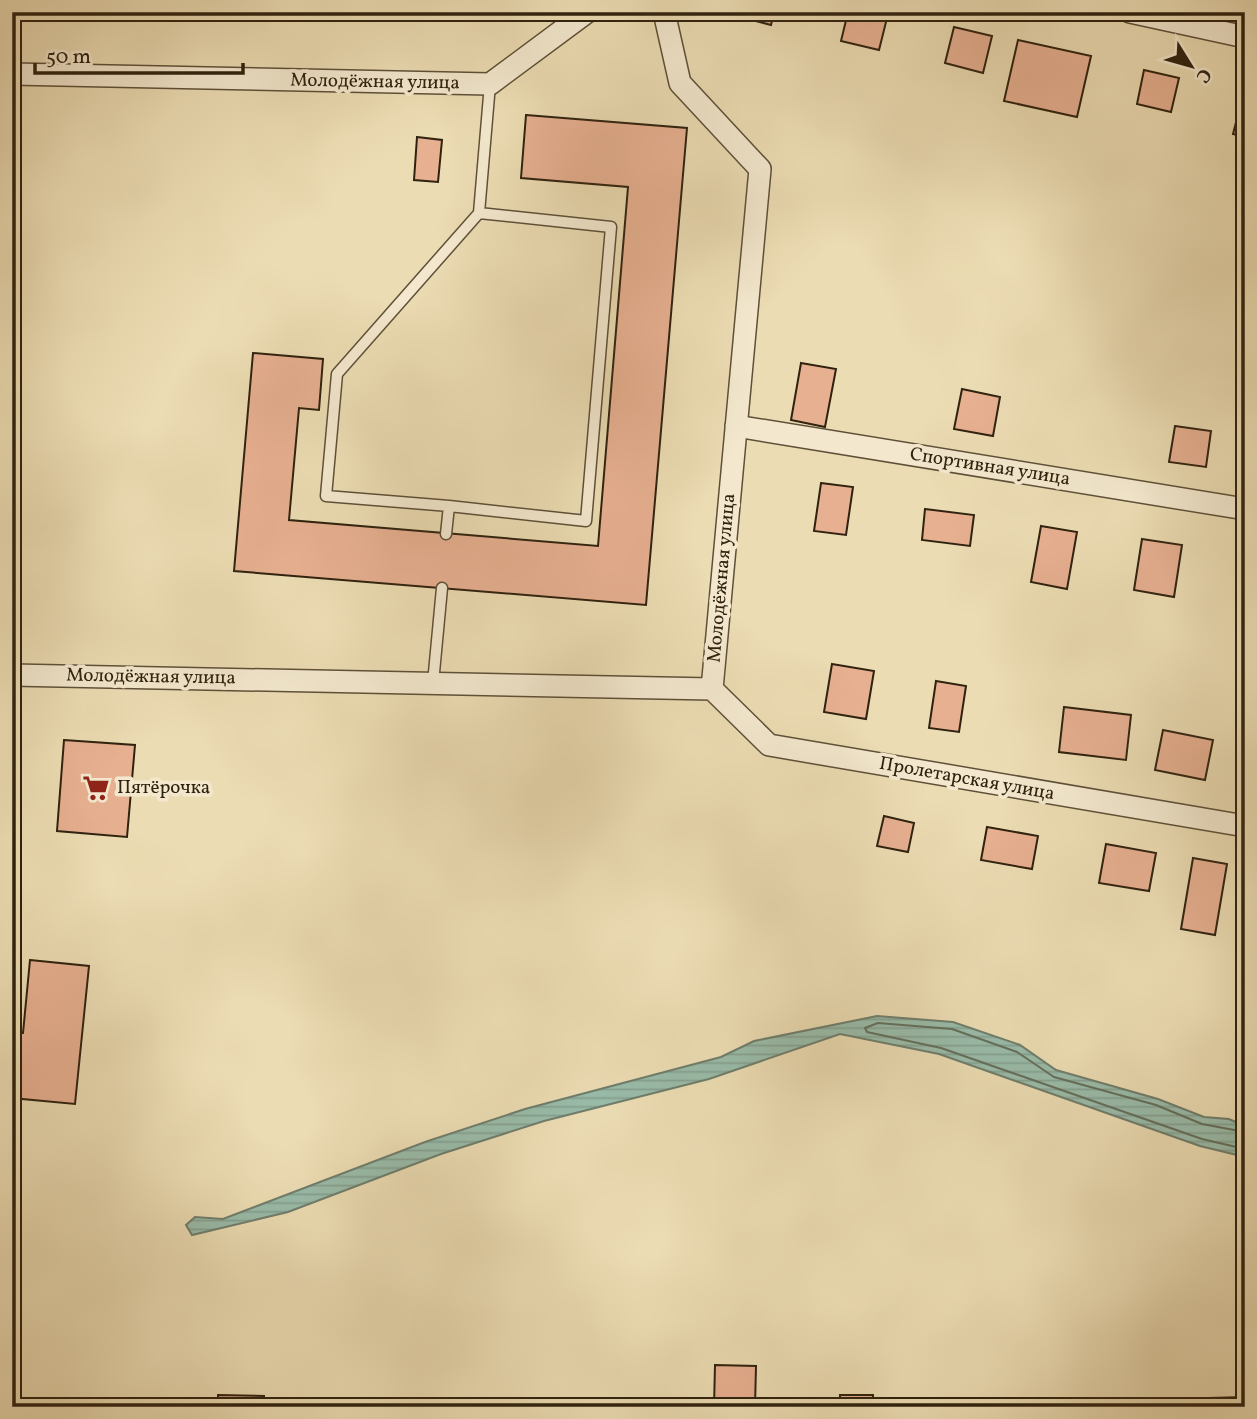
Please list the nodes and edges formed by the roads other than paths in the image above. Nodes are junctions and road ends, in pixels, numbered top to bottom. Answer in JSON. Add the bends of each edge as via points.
{"nodes":[{"id":1,"x":587,"y":12,"type":"edge"},
{"id":2,"x":664,"y":12,"type":"edge"},
{"id":3,"x":1130,"y":12,"type":"edge"},
{"id":4,"x":1245,"y":37,"type":"edge"},
{"id":5,"x":12,"y":74,"type":"edge"},
{"id":6,"x":490,"y":84,"type":"junction"},
{"id":7,"x":479,"y":213,"type":"junction"},
{"id":8,"x":736,"y":426,"type":"junction"},
{"id":9,"x":449,"y":506,"type":"junction"},
{"id":10,"x":1245,"y":509,"type":"edge"},
{"id":11,"x":446,"y":534,"type":"dead end"},
{"id":12,"x":442,"y":588,"type":"dead end"},
{"id":13,"x":12,"y":675,"type":"edge"},
{"id":14,"x":433,"y":683,"type":"junction"},
{"id":15,"x":712,"y":689,"type":"junction"},
{"id":16,"x":1245,"y":826,"type":"edge"}],
"edges":[{"from":1,"to":6,"type":"street"},
{"from":2,"to":8,"type":"street","name":"Молодёжная улица","via":[[680,83],[760,169]]},
{"from":3,"to":4,"type":"street"},
{"from":5,"to":6,"type":"street","name":"Молодёжная улица"},
{"from":6,"to":7,"type":"lane"},
{"from":7,"to":9,"type":"lane","via":[[337,374],[326,496]]},
{"from":7,"to":9,"type":"lane","via":[[611,227],[586,521]]},
{"from":8,"to":10,"type":"street","name":"Спортивная улица"},
{"from":8,"to":15,"type":"street","name":"Молодёжная улица"},
{"from":9,"to":11,"type":"lane"},
{"from":12,"to":14,"type":"lane"},
{"from":13,"to":14,"type":"street","name":"Молодёжная улица"},
{"from":14,"to":15,"type":"street","name":"Молодёжная улица"},
{"from":15,"to":16,"type":"street","name":"Пролетарская улица","via":[[769,746]]}]}
